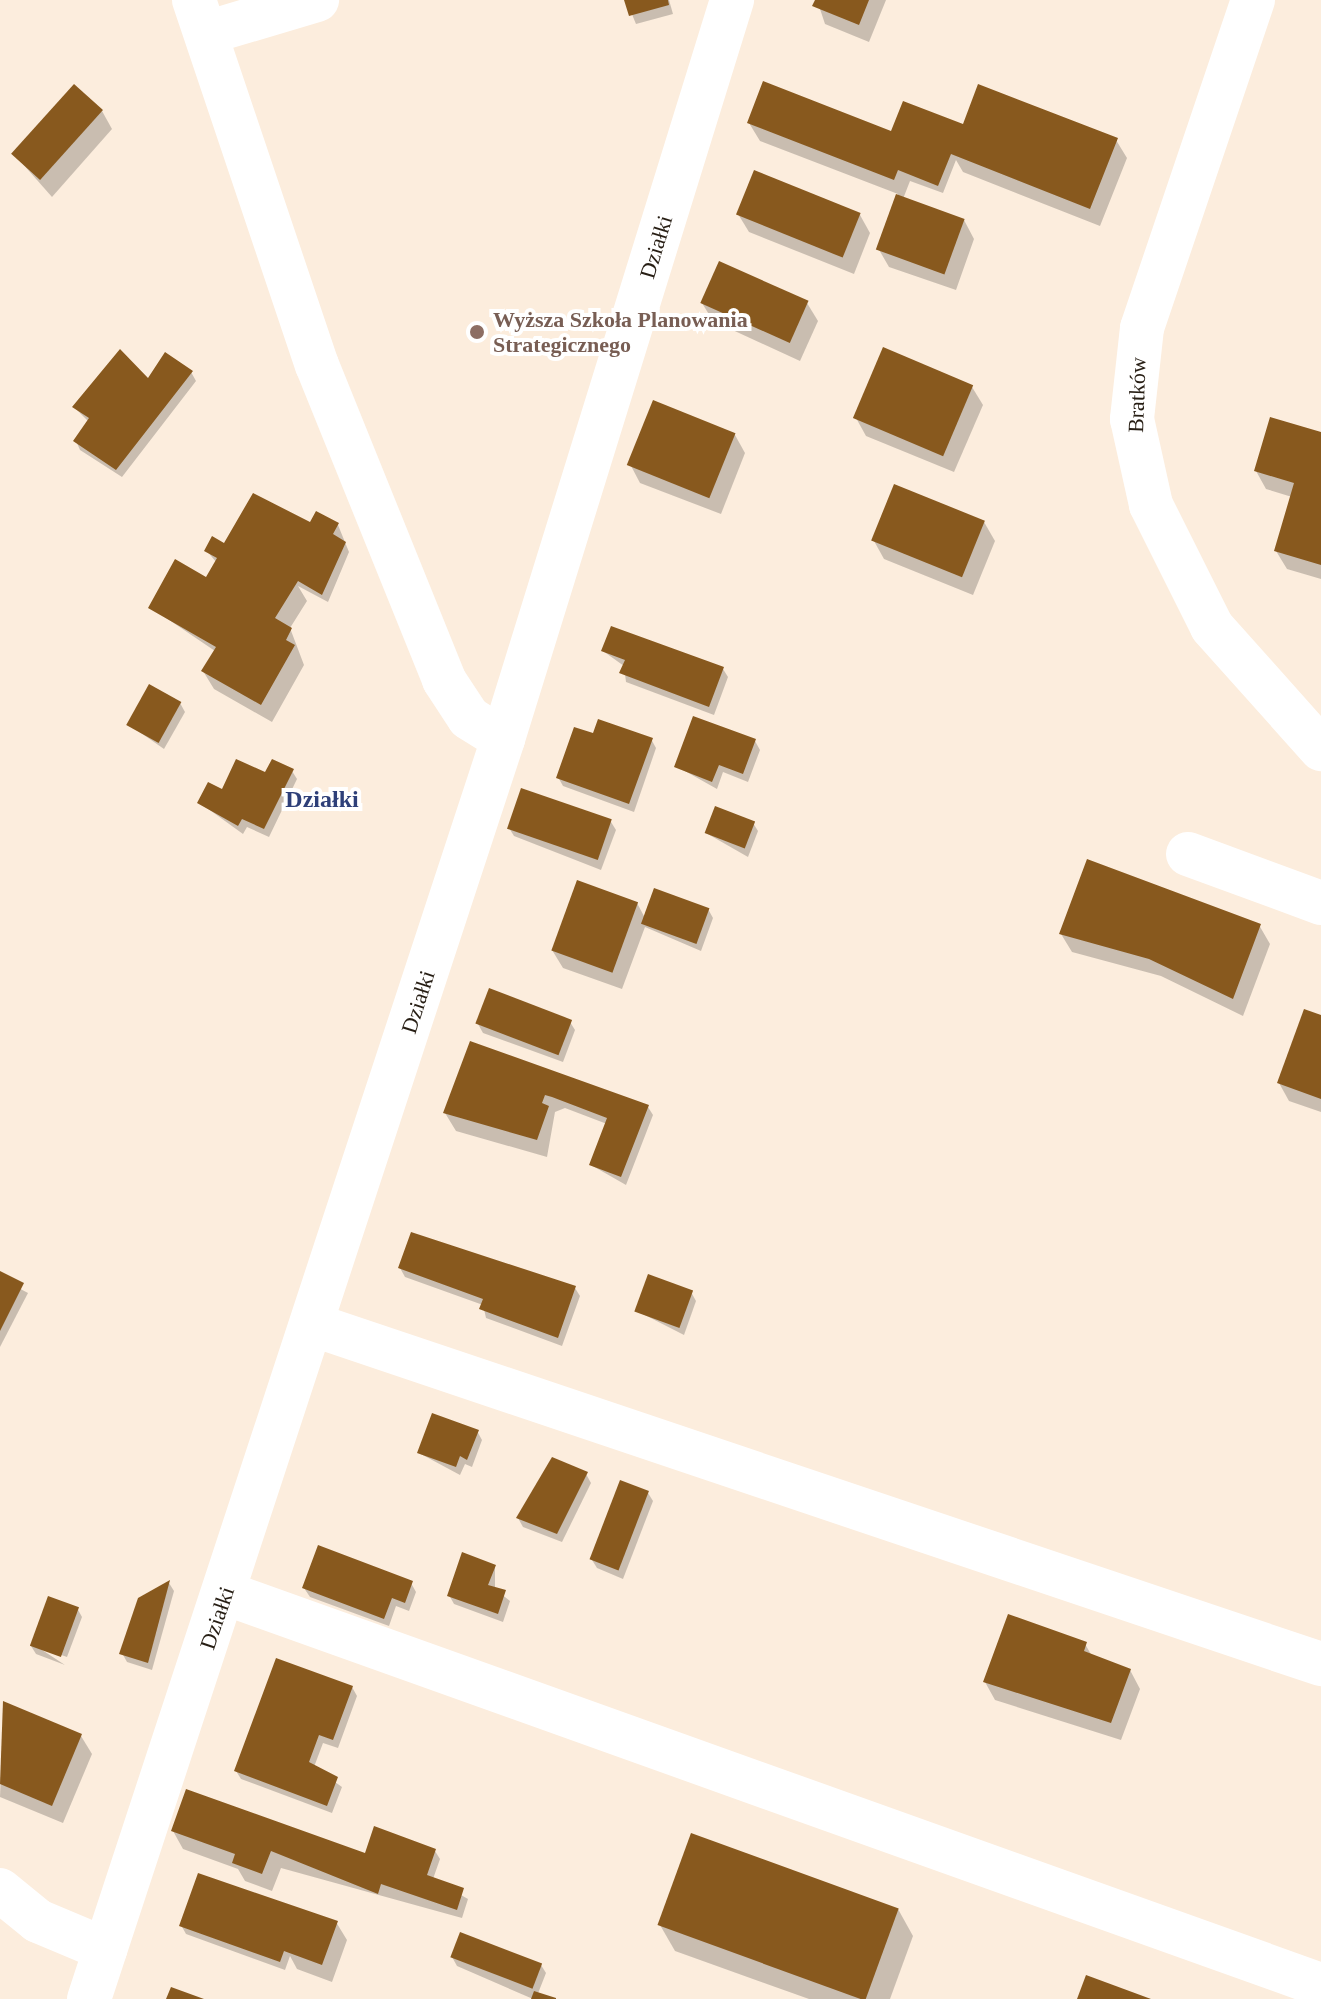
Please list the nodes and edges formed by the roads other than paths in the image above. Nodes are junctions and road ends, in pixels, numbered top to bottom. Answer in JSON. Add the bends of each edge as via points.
{"nodes":[{"id":1,"x":732,"y":0,"type":"edge"},
{"id":2,"x":1253,"y":0,"type":"edge"},
{"id":3,"x":301,"y":2,"type":"edge"},
{"id":4,"x":200,"y":16,"type":"edge"},
{"id":5,"x":503,"y":739,"type":"junction"},
{"id":6,"x":1321,"y":749,"type":"edge"},
{"id":7,"x":1188,"y":854,"type":"dead end"},
{"id":8,"x":1321,"y":903,"type":"edge"},
{"id":9,"x":314,"y":1325,"type":"junction"},
{"id":10,"x":225,"y":1593,"type":"junction"},
{"id":11,"x":1321,"y":1664,"type":"edge"},
{"id":12,"x":0,"y":1890,"type":"edge"},
{"id":13,"x":105,"y":1949,"type":"junction"},
{"id":14,"x":1321,"y":1985,"type":"edge"},
{"id":15,"x":89,"y":1999,"type":"edge"}],
"edges":[{"from":1,"to":5,"type":"street","name":"Działki"},
{"from":2,"to":6,"type":"street","name":"Bratków","via":[[1142,328],[1132,419],[1151,505],[1212,627]]},
{"from":3,"to":4,"type":"street"},
{"from":4,"to":5,"type":"street","via":[[317,365],[444,680],[469,718]]},
{"from":5,"to":9,"type":"street","name":"Działki"},
{"from":7,"to":8,"type":"street"},
{"from":9,"to":10,"type":"street","name":"Działki"},
{"from":9,"to":11,"type":"street"},
{"from":10,"to":13,"type":"street","name":"Działki"},
{"from":10,"to":14,"type":"street"},
{"from":12,"to":13,"type":"street","via":[[38,1921]]},
{"from":13,"to":15,"type":"street","name":"Działki"}]}
